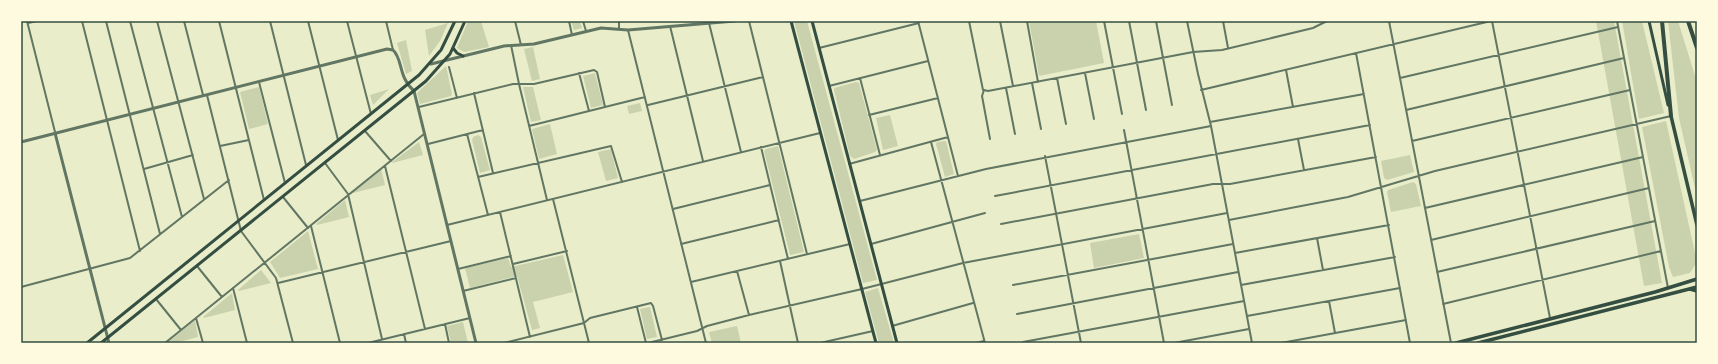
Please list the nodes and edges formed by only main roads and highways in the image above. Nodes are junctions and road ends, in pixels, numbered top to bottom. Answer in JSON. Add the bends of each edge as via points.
{"nodes":[{"id":1,"x":455,"y":21,"type":"edge"},
{"id":2,"x":465,"y":21,"type":"edge"},
{"id":3,"x":791,"y":21,"type":"edge"},
{"id":4,"x":812,"y":21,"type":"edge"},
{"id":5,"x":1649,"y":21,"type":"edge"},
{"id":6,"x":1662,"y":21,"type":"edge"},
{"id":7,"x":1688,"y":21,"type":"edge"},
{"id":8,"x":453,"y":48,"type":"junction"},
{"id":9,"x":1697,"y":48,"type":"edge"},
{"id":10,"x":464,"y":56,"type":"road end"},
{"id":11,"x":1671,"y":116,"type":"junction"},
{"id":12,"x":1697,"y":225,"type":"edge"},
{"id":13,"x":1697,"y":274,"type":"edge"},
{"id":14,"x":1697,"y":279,"type":"edge"},
{"id":15,"x":1691,"y":280,"type":"junction"},
{"id":16,"x":1697,"y":287,"type":"edge"},
{"id":17,"x":1689,"y":289,"type":"junction"},
{"id":18,"x":1697,"y":291,"type":"edge"},
{"id":19,"x":86,"y":343,"type":"edge"},
{"id":20,"x":101,"y":343,"type":"edge"},
{"id":21,"x":876,"y":343,"type":"edge"},
{"id":22,"x":897,"y":343,"type":"edge"},
{"id":23,"x":1456,"y":343,"type":"edge"},
{"id":24,"x":1478,"y":343,"type":"edge"}],
"edges":[{"from":1,"to":19,"type":"main road","via":[[431,64],[407,85]]},
{"from":2,"to":8,"type":"main road"},
{"from":3,"to":21,"type":"main road"},
{"from":4,"to":22,"type":"main road"},
{"from":5,"to":11,"type":"main road"},
{"from":6,"to":11,"type":"highway"},
{"from":7,"to":9,"type":"highway"},
{"from":8,"to":10,"type":"main road","via":[[456,53]]},
{"from":8,"to":20,"type":"main road","via":[[446,60],[414,91]]},
{"from":11,"to":12,"type":"main road"},
{"from":13,"to":15,"type":"main road"},
{"from":14,"to":15,"type":"main road"},
{"from":15,"to":23,"type":"main road"},
{"from":16,"to":17,"type":"main road"},
{"from":17,"to":18,"type":"main road"},
{"from":17,"to":24,"type":"main road"}]}
